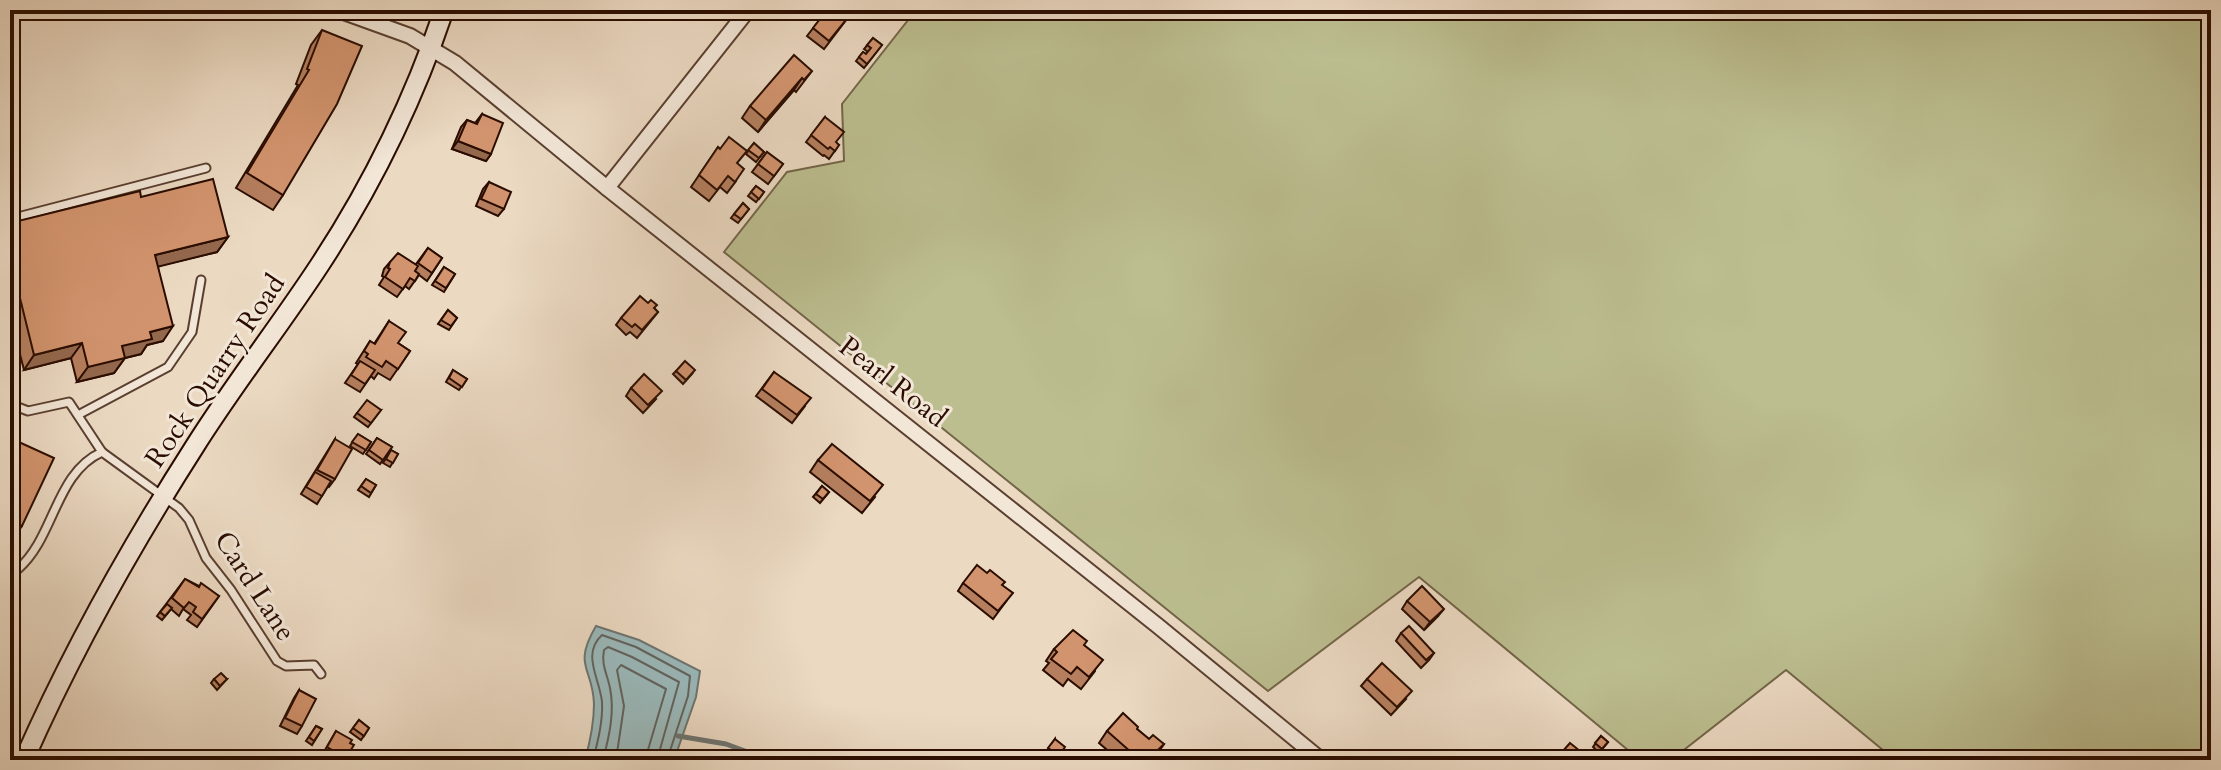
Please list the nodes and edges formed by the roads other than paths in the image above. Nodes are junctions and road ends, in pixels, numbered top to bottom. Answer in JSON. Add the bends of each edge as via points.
{"nodes":[{"id":1,"x":153,"y":10,"type":"edge"},
{"id":2,"x":338,"y":10,"type":"edge"},
{"id":3,"x":444,"y":10,"type":"edge"},
{"id":4,"x":748,"y":10,"type":"edge"},
{"id":5,"x":142,"y":13,"type":"dead end"},
{"id":6,"x":432,"y":47,"type":"junction"},
{"id":7,"x":206,"y":168,"type":"dead end"},
{"id":8,"x":607,"y":188,"type":"junction"},
{"id":9,"x":10,"y":219,"type":"edge"},
{"id":10,"x":201,"y":280,"type":"dead end"},
{"id":11,"x":10,"y":404,"type":"edge"},
{"id":12,"x":78,"y":415,"type":"junction"},
{"id":13,"x":102,"y":452,"type":"junction"},
{"id":14,"x":165,"y":496,"type":"junction"},
{"id":15,"x":10,"y":568,"type":"edge"},
{"id":16,"x":321,"y":674,"type":"dead end"},
{"id":17,"x":24,"y":760,"type":"edge"},
{"id":18,"x":1321,"y":760,"type":"edge"}],
"edges":[{"from":1,"to":5,"type":"lane"},
{"from":2,"to":6,"type":"street","name":"Pearl Road"},
{"from":3,"to":6,"type":"main road","name":"Rock Quarry Road"},
{"from":4,"to":8,"type":"street"},
{"from":6,"to":8,"type":"street","name":"Pearl Road"},
{"from":6,"to":14,"type":"main road","name":"Rock Quarry Road","via":[[361,197]]},
{"from":7,"to":9,"type":"lane"},
{"from":8,"to":18,"type":"street","name":"Pearl Road"},
{"from":10,"to":12,"type":"lane","via":[[192,332],[168,367]]},
{"from":11,"to":12,"type":"lane","via":[[28,411],[69,402]]},
{"from":12,"to":13,"type":"lane"},
{"from":13,"to":14,"type":"lane"},
{"from":13,"to":15,"type":"lane","via":[[86,459],[69,481],[30,558],[18,569]]},
{"from":14,"to":16,"type":"lane","name":"Card Lane","via":[[189,520],[206,558],[277,661],[286,666],[314,665]]},
{"from":14,"to":17,"type":"main road","name":"Rock Quarry Road","via":[[58,683]]}]}
